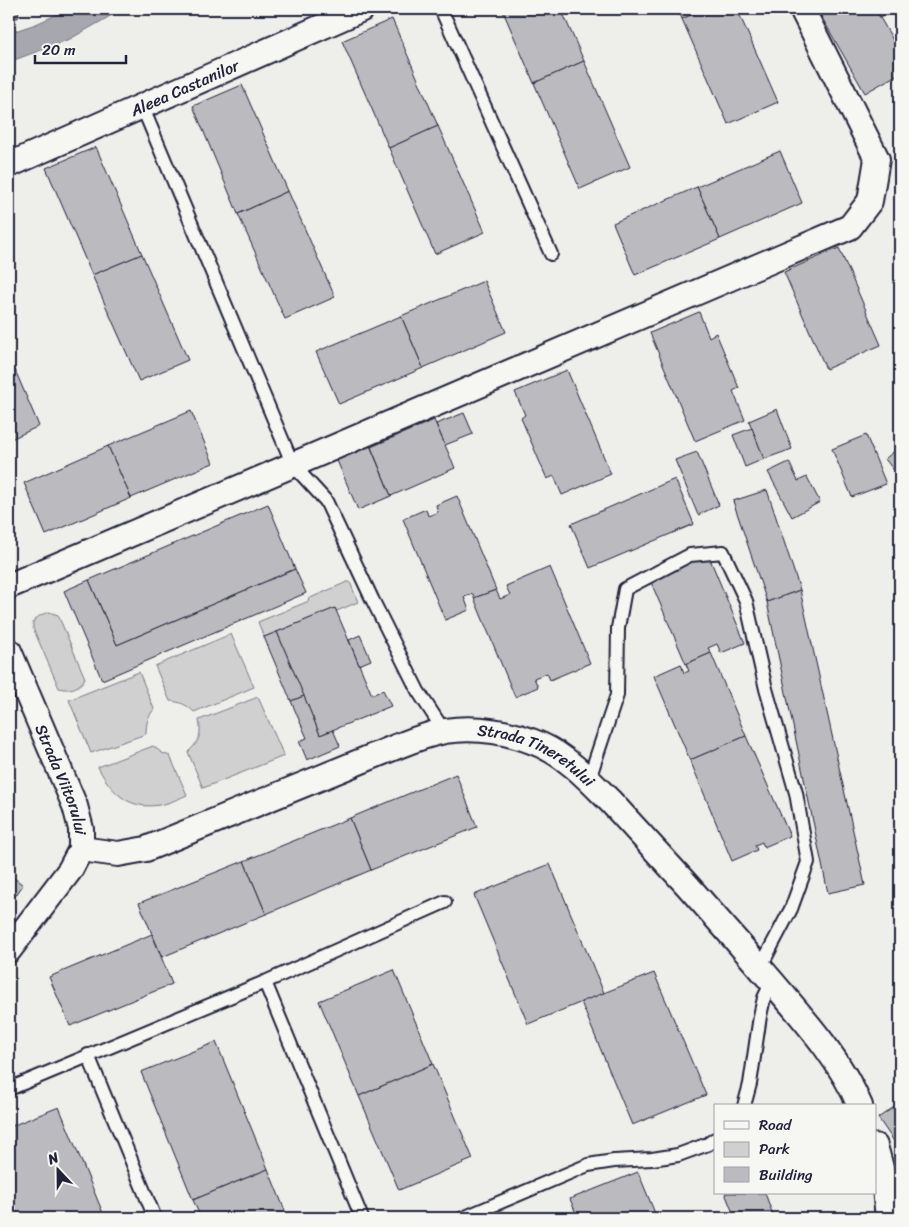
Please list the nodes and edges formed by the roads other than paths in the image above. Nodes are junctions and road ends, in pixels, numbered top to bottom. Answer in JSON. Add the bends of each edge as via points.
{"nodes":[{"id":1,"x":362,"y":9,"type":"edge"},
{"id":2,"x":441,"y":9,"type":"edge"},
{"id":3,"x":802,"y":9,"type":"edge"},
{"id":4,"x":142,"y":106,"type":"junction"},
{"id":5,"x":9,"y":165,"type":"edge"},
{"id":6,"x":551,"y":254,"type":"dead end"},
{"id":7,"x":293,"y":466,"type":"junction"},
{"id":8,"x":9,"y":586,"type":"edge"},
{"id":9,"x":9,"y":651,"type":"edge"},
{"id":10,"x":444,"y":732,"type":"junction"},
{"id":11,"x":589,"y":779,"type":"junction"},
{"id":12,"x":81,"y":850,"type":"junction"},
{"id":13,"x":445,"y":902,"type":"dead end"},
{"id":14,"x":9,"y":950,"type":"edge"},
{"id":15,"x":766,"y":974,"type":"junction"},
{"id":16,"x":265,"y":982,"type":"junction"},
{"id":17,"x":88,"y":1055,"type":"junction"},
{"id":18,"x":9,"y":1089,"type":"edge"},
{"id":19,"x":745,"y":1104,"type":"edge"},
{"id":20,"x":859,"y":1104,"type":"edge"},
{"id":21,"x":714,"y":1140,"type":"edge"},
{"id":22,"x":876,"y":1150,"type":"edge"},
{"id":23,"x":155,"y":1218,"type":"edge"},
{"id":24,"x":362,"y":1218,"type":"edge"},
{"id":25,"x":463,"y":1218,"type":"edge"},
{"id":26,"x":888,"y":1218,"type":"edge"}],
"edges":[{"from":1,"to":4,"type":"street","name":"Aleea Castanilor"},
{"from":2,"to":6,"type":"lane"},
{"from":3,"to":7,"type":"street","via":[[877,159],[870,201],[850,227]]},
{"from":4,"to":5,"type":"street","name":"Aleea Castanilor"},
{"from":4,"to":7,"type":"lane"},
{"from":7,"to":8,"type":"street"},
{"from":7,"to":10,"type":"lane","via":[[326,501],[418,691]]},
{"from":9,"to":12,"type":"street","name":"Strada Viitorului","via":[[75,806],[81,829]]},
{"from":10,"to":11,"type":"street","name":"Strada Tineretului","via":[[476,730],[515,736],[542,745]]},
{"from":10,"to":12,"type":"street","name":"Strada Tineretului","via":[[398,746],[146,849],[118,854]]},
{"from":11,"to":15,"type":"street","name":"Strada Tineretului"},
{"from":11,"to":15,"type":"lane","via":[[617,695],[618,628],[625,589],[690,555],[723,552],[746,601],[766,689],[796,793],[808,862]]},
{"from":12,"to":14,"type":"street","name":"Strada Viitorului","via":[[70,870]]},
{"from":13,"to":16,"type":"lane"},
{"from":15,"to":19,"type":"lane"},
{"from":15,"to":20,"type":"street","name":"Strada Tineretului","via":[[810,1026],[839,1067]]},
{"from":16,"to":17,"type":"lane"},
{"from":16,"to":24,"type":"lane"},
{"from":17,"to":18,"type":"lane"},
{"from":17,"to":23,"type":"lane"},
{"from":21,"to":25,"type":"lane","via":[[678,1154],[588,1165]]},
{"from":22,"to":26,"type":"street","via":[[884,1179]]}]}
